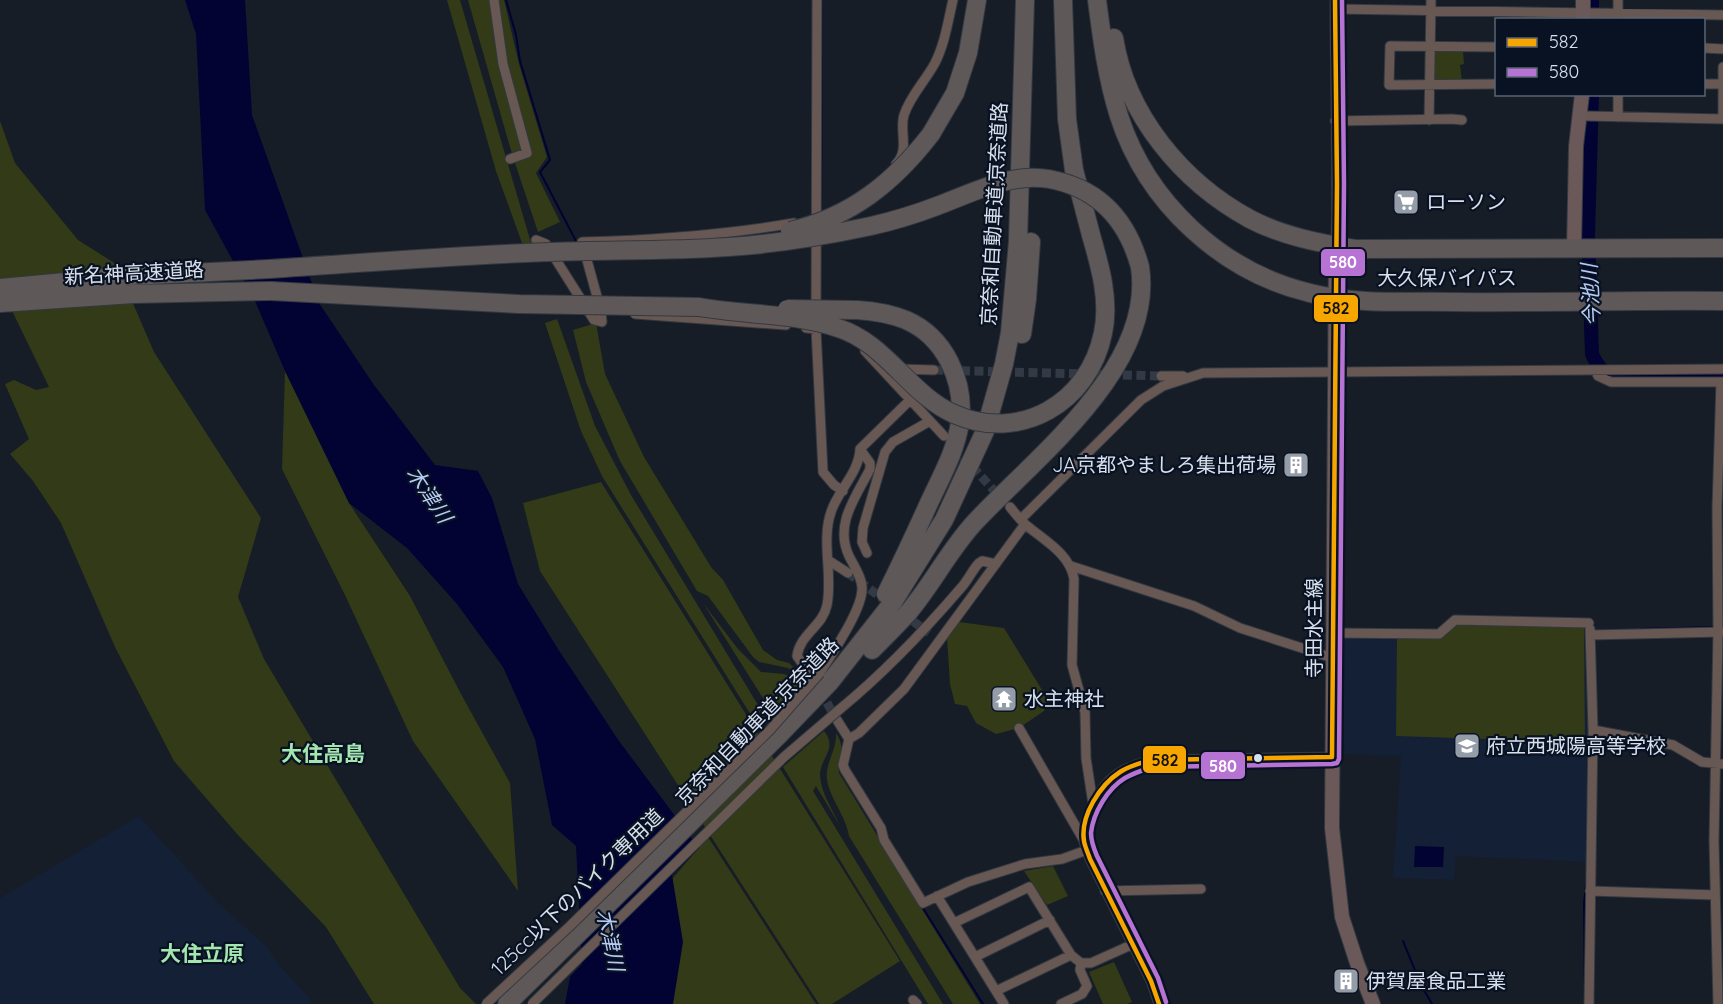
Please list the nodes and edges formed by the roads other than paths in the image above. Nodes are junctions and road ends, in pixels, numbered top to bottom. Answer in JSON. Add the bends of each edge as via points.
{"nodes":[{"id":1,"x":494,"y":0,"type":"edge"},
{"id":2,"x":818,"y":0,"type":"edge"},
{"id":3,"x":953,"y":0,"type":"edge"},
{"id":4,"x":977,"y":0,"type":"edge"},
{"id":5,"x":1025,"y":0,"type":"edge"},
{"id":6,"x":1037,"y":0,"type":"edge"},
{"id":7,"x":1063,"y":0,"type":"edge"},
{"id":8,"x":1097,"y":0,"type":"edge"},
{"id":9,"x":1108,"y":0,"type":"edge"},
{"id":10,"x":1431,"y":0,"type":"edge"},
{"id":11,"x":1618,"y":0,"type":"edge"},
{"id":12,"x":1335,"y":5,"type":"edge"},
{"id":13,"x":1431,"y":11,"type":"junction"},
{"id":14,"x":1586,"y":12,"type":"edge"},
{"id":15,"x":1723,"y":15,"type":"edge"},
{"id":16,"x":1542,"y":16,"type":"edge"},
{"id":17,"x":1618,"y":16,"type":"edge"},
{"id":18,"x":1430,"y":47,"type":"junction"},
{"id":19,"x":1495,"y":47,"type":"edge"},
{"id":20,"x":1705,"y":48,"type":"edge"},
{"id":21,"x":1723,"y":49,"type":"edge"},
{"id":22,"x":1723,"y":67,"type":"edge"},
{"id":23,"x":1495,"y":84,"type":"edge"},
{"id":24,"x":1705,"y":84,"type":"edge"},
{"id":25,"x":1723,"y":84,"type":"edge"},
{"id":26,"x":1430,"y":85,"type":"junction"},
{"id":27,"x":1582,"y":96,"type":"edge"},
{"id":28,"x":1618,"y":96,"type":"edge"},
{"id":29,"x":1587,"y":116,"type":"dead end"},
{"id":30,"x":1618,"y":117,"type":"junction"},
{"id":31,"x":1723,"y":118,"type":"edge"},
{"id":32,"x":1429,"y":120,"type":"junction"},
{"id":33,"x":1462,"y":120,"type":"dead end"},
{"id":34,"x":1335,"y":122,"type":"junction"},
{"id":35,"x":510,"y":159,"type":"dead end"},
{"id":36,"x":1026,"y":207,"type":"junction"},
{"id":37,"x":817,"y":215,"type":"junction"},
{"id":38,"x":536,"y":240,"type":"dead end"},
{"id":39,"x":1336,"y":246,"type":"junction"},
{"id":40,"x":1583,"y":249,"type":"junction"},
{"id":41,"x":1723,"y":249,"type":"edge"},
{"id":42,"x":604,"y":252,"type":"junction"},
{"id":43,"x":1022,"y":277,"type":"junction"},
{"id":44,"x":0,"y":288,"type":"edge"},
{"id":45,"x":1336,"y":298,"type":"junction"},
{"id":46,"x":1723,"y":301,"type":"edge"},
{"id":47,"x":0,"y":303,"type":"edge"},
{"id":48,"x":699,"y":308,"type":"junction"},
{"id":49,"x":602,"y":311,"type":"junction"},
{"id":50,"x":816,"y":329,"type":"junction"},
{"id":51,"x":882,"y":369,"type":"junction"},
{"id":52,"x":1723,"y":369,"type":"edge"},
{"id":53,"x":934,"y":370,"type":"tunnel mouth"},
{"id":54,"x":1595,"y":370,"type":"junction"},
{"id":55,"x":1335,"y":371,"type":"junction"},
{"id":56,"x":1161,"y":376,"type":"tunnel mouth"},
{"id":57,"x":1190,"y":376,"type":"junction"},
{"id":58,"x":1722,"y":382,"type":"edge"},
{"id":59,"x":910,"y":400,"type":"junction"},
{"id":60,"x":930,"y":421,"type":"junction"},
{"id":61,"x":944,"y":436,"type":"dead end"},
{"id":62,"x":860,"y":449,"type":"junction"},
{"id":63,"x":843,"y":491,"type":"junction"},
{"id":64,"x":1010,"y":507,"type":"tunnel mouth"},
{"id":65,"x":1023,"y":522,"type":"junction"},
{"id":66,"x":867,"y":553,"type":"dead end"},
{"id":67,"x":828,"y":560,"type":"junction"},
{"id":68,"x":996,"y":564,"type":"junction"},
{"id":69,"x":1071,"y":566,"type":"junction"},
{"id":70,"x":848,"y":573,"type":"tunnel mouth"},
{"id":71,"x":1590,"y":630,"type":"junction"},
{"id":72,"x":1720,"y":632,"type":"edge"},
{"id":73,"x":929,"y":633,"type":"tunnel mouth"},
{"id":74,"x":1333,"y":633,"type":"junction"},
{"id":75,"x":939,"y":641,"type":"junction"},
{"id":76,"x":872,"y":650,"type":"junction"},
{"id":77,"x":1333,"y":658,"type":"junction"},
{"id":78,"x":810,"y":674,"type":"dead end"},
{"id":79,"x":825,"y":677,"type":"junction"},
{"id":80,"x":837,"y":720,"type":"tunnel mouth"},
{"id":81,"x":1019,"y":728,"type":"dead end"},
{"id":82,"x":1593,"y":730,"type":"junction"},
{"id":83,"x":849,"y":739,"type":"junction"},
{"id":84,"x":782,"y":740,"type":"junction"},
{"id":85,"x":1332,"y":758,"type":"junction"},
{"id":86,"x":1719,"y":764,"type":"edge"},
{"id":87,"x":1093,"y":804,"type":"junction"},
{"id":88,"x":1083,"y":839,"type":"junction"},
{"id":89,"x":1087,"y":850,"type":"junction"},
{"id":90,"x":1201,"y":889,"type":"dead end"},
{"id":91,"x":1105,"y":891,"type":"junction"},
{"id":92,"x":1590,"y":891,"type":"junction"},
{"id":93,"x":937,"y":896,"type":"junction"},
{"id":94,"x":1715,"y":896,"type":"junction"},
{"id":95,"x":1050,"y":920,"type":"junction"},
{"id":96,"x":954,"y":923,"type":"junction"},
{"id":97,"x":1719,"y":931,"type":"edge"},
{"id":98,"x":1131,"y":945,"type":"junction"},
{"id":99,"x":1071,"y":955,"type":"junction"},
{"id":100,"x":975,"y":957,"type":"junction"},
{"id":101,"x":1081,"y":963,"type":"junction"},
{"id":102,"x":547,"y":964,"type":"junction"},
{"id":103,"x":996,"y":991,"type":"junction"},
{"id":104,"x":486,"y":1004,"type":"edge"},
{"id":105,"x":500,"y":1004,"type":"edge"},
{"id":106,"x":507,"y":1004,"type":"edge"},
{"id":107,"x":524,"y":1004,"type":"edge"},
{"id":108,"x":532,"y":1004,"type":"edge"},
{"id":109,"x":1004,"y":1004,"type":"edge"},
{"id":110,"x":1061,"y":1004,"type":"edge"},
{"id":111,"x":1159,"y":1004,"type":"edge"},
{"id":112,"x":1373,"y":1004,"type":"edge"},
{"id":113,"x":1589,"y":1004,"type":"edge"},
{"id":114,"x":1718,"y":1004,"type":"edge"}],
"edges":[{"from":1,"to":35,"type":"street","via":[[503,64],[527,153]]},
{"from":2,"to":37,"type":"street"},
{"from":3,"to":37,"type":"street","via":[[936,61],[904,116],[899,161],[854,196]]},
{"from":4,"to":42,"type":"highway","bridge":true,"via":[[968,53],[955,93],[909,162],[862,201],[796,230],[738,242]]},
{"from":5,"to":36,"type":"highway","name":"京奈和自動車道;京奈道路"},
{"from":6,"to":36,"type":"highway","name":"京奈和自動車道;京奈道路"},
{"from":7,"to":48,"type":"highway","bridge":true,"via":[[1067,119],[1074,170],[1103,279],[1105,311],[1097,354],[1083,381],[1062,402],[1038,417],[1020,422],[971,420],[934,403],[867,341],[838,327]]},
{"from":8,"to":45,"type":"highway","name":"大久保バイパス","via":[[1119,117],[1140,161],[1168,203],[1210,246],[1247,270],[1286,286]]},
{"from":9,"to":39,"type":"highway","name":"大久保バイパス","via":[[1117,58],[1127,86],[1160,143],[1180,166],[1250,219],[1310,242]]},
{"from":10,"to":13,"type":"street"},
{"from":11,"to":17,"type":"street"},
{"from":12,"to":13,"type":"street"},
{"from":12,"to":34,"type":"street"},
{"from":13,"to":16,"type":"street"},
{"from":13,"to":18,"type":"street"},
{"from":14,"to":16,"type":"street"},
{"from":14,"to":17,"type":"street"},
{"from":15,"to":17,"type":"street"},
{"from":18,"to":19,"type":"street"},
{"from":18,"to":26,"type":"street"},
{"from":18,"to":26,"type":"street","via":[[1390,46],[1389,85]]},
{"from":20,"to":21,"type":"street"},
{"from":22,"to":25,"type":"street"},
{"from":23,"to":26,"type":"street"},
{"from":24,"to":25,"type":"street"},
{"from":25,"to":31,"type":"street"},
{"from":26,"to":32,"type":"street"},
{"from":27,"to":40,"type":"main road","via":[[1576,146]]},
{"from":28,"to":30,"type":"street"},
{"from":29,"to":30,"type":"street"},
{"from":30,"to":31,"type":"street"},
{"from":32,"to":33,"type":"street"},
{"from":32,"to":34,"type":"street"},
{"from":34,"to":39,"type":"street"},
{"from":36,"to":43,"type":"highway","name":"京奈和自動車道;京奈道路"},
{"from":37,"to":49,"type":"street","via":[[804,221],[740,232],[582,242]]},
{"from":37,"to":50,"type":"street"},
{"from":38,"to":49,"type":"street","via":[[546,244],[594,321],[602,322]]},
{"from":39,"to":40,"type":"highway","name":"大久保バイパス","via":[[1395,250]]},
{"from":39,"to":45,"type":"main road","name":"寺田水主線"},
{"from":40,"to":41,"type":"highway","name":"大久保バイパス"},
{"from":42,"to":44,"type":"highway","name":"新名神高速道路","bridge":true,"via":[[129,276]]},
{"from":42,"to":76,"type":"highway","bridge":true,"via":[[728,248],[820,236],[895,219],[1008,180],[1038,178],[1083,190],[1109,208],[1129,235],[1140,267],[1140,310],[1116,367],[1070,425],[974,523],[908,613]]},
{"from":43,"to":76,"type":"highway","name":"京奈和自動車道;京奈道路","via":[[1023,326],[1016,366],[984,463],[931,565]]},
{"from":43,"to":79,"type":"highway","name":"京奈和自動車道;京奈道路","via":[[985,431],[944,520],[867,636]]},
{"from":45,"to":46,"type":"highway","name":"大久保バイパス"},
{"from":45,"to":55,"type":"main road","name":"寺田水主線"},
{"from":47,"to":48,"type":"highway","name":"新名神高速道路","bridge":true,"via":[[133,294],[271,291],[519,304]]},
{"from":48,"to":79,"type":"highway","bridge":true,"via":[[876,312],[926,332],[948,358],[956,379],[961,410],[950,457],[878,609]]},
{"from":49,"to":50,"type":"street"},
{"from":50,"to":51,"type":"street","via":[[866,352]]},
{"from":50,"to":63,"type":"street","via":[[824,472]]},
{"from":51,"to":53,"type":"street"},
{"from":51,"to":59,"type":"street"},
{"from":52,"to":54,"type":"street"},
{"from":54,"to":55,"type":"street"},
{"from":54,"to":58,"type":"street","via":[[1611,382]]},
{"from":55,"to":57,"type":"street"},
{"from":55,"to":74,"type":"main road","name":"寺田水主線"},
{"from":56,"to":57,"type":"street"},
{"from":57,"to":65,"type":"street","via":[[1141,400]]},
{"from":58,"to":72,"type":"street","via":[[1717,508]]},
{"from":59,"to":60,"type":"street"},
{"from":59,"to":62,"type":"street"},
{"from":60,"to":61,"type":"street"},
{"from":60,"to":66,"type":"street","via":[[894,442],[885,452],[863,528],[862,542]]},
{"from":62,"to":63,"type":"street"},
{"from":62,"to":79,"type":"street","name":"125cc以下のバイク専用道","via":[[870,469],[850,507],[843,538],[862,588],[859,604]]},
{"from":63,"to":67,"type":"street","via":[[831,511]]},
{"from":64,"to":65,"type":"street"},
{"from":65,"to":68,"type":"street"},
{"from":65,"to":69,"type":"street"},
{"from":67,"to":70,"type":"street"},
{"from":67,"to":78,"type":"street","via":[[827,604],[822,618],[805,636],[797,656]]},
{"from":68,"to":75,"type":"street"},
{"from":68,"to":108,"type":"street","bridge":true,"via":[[979,562],[915,640],[784,757]]},
{"from":69,"to":77,"type":"street","via":[[1194,606],[1240,628]]},
{"from":69,"to":87,"type":"street","via":[[1072,665],[1085,712]]},
{"from":71,"to":72,"type":"street"},
{"from":71,"to":74,"type":"street","via":[[1455,620],[1439,634]]},
{"from":71,"to":82,"type":"street"},
{"from":72,"to":86,"type":"street"},
{"from":73,"to":75,"type":"street"},
{"from":74,"to":77,"type":"main road","name":"寺田水主線"},
{"from":75,"to":83,"type":"street","via":[[904,689]]},
{"from":76,"to":84,"type":"highway","name":"京奈和自動車道;京奈道路","via":[[840,688]]},
{"from":77,"to":85,"type":"main road","name":"寺田水主線"},
{"from":79,"to":84,"type":"highway","name":"京奈和自動車道;京奈道路"},
{"from":79,"to":104,"type":"street","name":"125cc以下のバイク専用道","bridge":true},
{"from":80,"to":83,"type":"street"},
{"from":81,"to":88,"type":"street"},
{"from":82,"to":86,"type":"street","via":[[1673,745],[1702,762]]},
{"from":82,"to":92,"type":"street"},
{"from":83,"to":93,"type":"street","via":[[844,771],[923,903]]},
{"from":84,"to":102,"type":"highway","name":"京奈和自動車道;京奈道路"},
{"from":84,"to":107,"type":"highway","name":"京奈和自動車道;京奈道路"},
{"from":85,"to":87,"type":"street","via":[[1150,760],[1115,775]]},
{"from":85,"to":112,"type":"main road","name":"寺田水主線","via":[[1332,828],[1342,917]]},
{"from":86,"to":94,"type":"street"},
{"from":87,"to":88,"type":"street"},
{"from":88,"to":89,"type":"street"},
{"from":89,"to":91,"type":"street"},
{"from":89,"to":93,"type":"street","via":[[1062,859],[1025,864]]},
{"from":90,"to":91,"type":"street"},
{"from":91,"to":98,"type":"street"},
{"from":92,"to":94,"type":"street"},
{"from":92,"to":113,"type":"street"},
{"from":93,"to":96,"type":"street"},
{"from":94,"to":97,"type":"street"},
{"from":95,"to":96,"type":"street","via":[[1029,887]]},
{"from":95,"to":99,"type":"street"},
{"from":95,"to":100,"type":"street"},
{"from":96,"to":100,"type":"street"},
{"from":97,"to":114,"type":"street"},
{"from":98,"to":101,"type":"street","via":[[1091,963]]},
{"from":98,"to":111,"type":"street"},
{"from":99,"to":101,"type":"street"},
{"from":99,"to":103,"type":"street"},
{"from":100,"to":103,"type":"street"},
{"from":101,"to":110,"type":"street","via":[[1087,986],[1082,994]]},
{"from":102,"to":105,"type":"highway"},
{"from":102,"to":106,"type":"highway","name":"京奈和自動車道;京奈道路"},
{"from":103,"to":109,"type":"street"}]}
